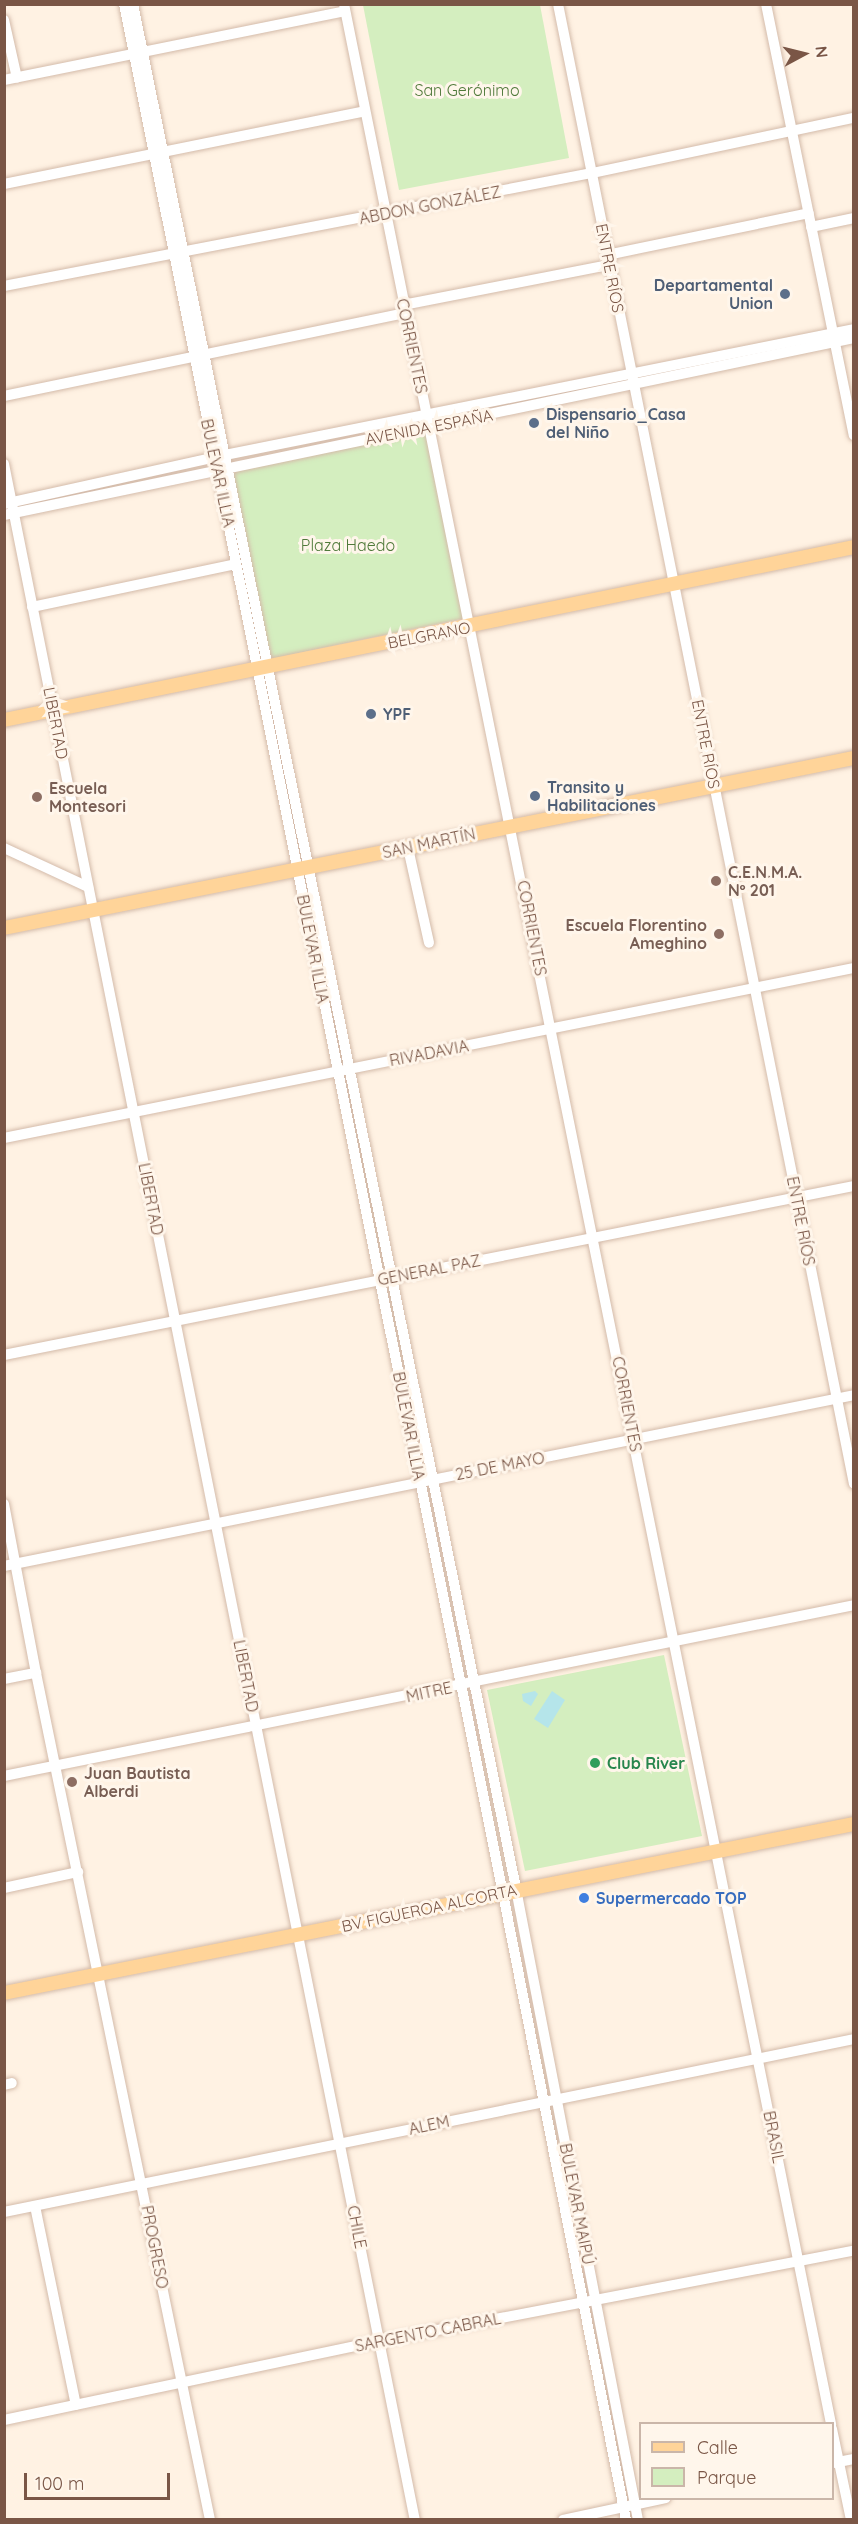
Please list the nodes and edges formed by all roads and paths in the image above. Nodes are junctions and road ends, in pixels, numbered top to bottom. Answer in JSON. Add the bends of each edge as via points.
{"nodes":[{"id":1,"x":124,"y":4,"type":"edge"},
{"id":2,"x":133,"y":4,"type":"edge"},
{"id":3,"x":558,"y":4,"type":"edge"},
{"id":4,"x":766,"y":4,"type":"edge"},
{"id":5,"x":344,"y":8,"type":"edge"},
{"id":6,"x":4,"y":20,"type":"edge"},
{"id":7,"x":138,"y":53,"type":"junction"},
{"id":8,"x":17,"y":78,"type":"junction"},
{"id":9,"x":4,"y":80,"type":"edge"},
{"id":10,"x":365,"y":111,"type":"junction"},
{"id":11,"x":854,"y":118,"type":"edge"},
{"id":12,"x":792,"y":130,"type":"junction"},
{"id":13,"x":158,"y":152,"type":"junction"},
{"id":14,"x":592,"y":173,"type":"junction"},
{"id":15,"x":4,"y":184,"type":"edge"},
{"id":16,"x":385,"y":213,"type":"junction"},
{"id":17,"x":809,"y":213,"type":"junction"},
{"id":18,"x":854,"y":218,"type":"edge"},
{"id":19,"x":811,"y":227,"type":"junction"},
{"id":20,"x":179,"y":254,"type":"junction"},
{"id":21,"x":608,"y":260,"type":"junction"},
{"id":22,"x":4,"y":286,"type":"edge"},
{"id":23,"x":404,"y":309,"type":"junction"},
{"id":24,"x":854,"y":329,"type":"edge"},
{"id":25,"x":834,"y":338,"type":"junction"},
{"id":26,"x":854,"y":338,"type":"edge"},
{"id":27,"x":199,"y":357,"type":"junction"},
{"id":28,"x":633,"y":380,"type":"junction"},
{"id":29,"x":4,"y":396,"type":"edge"},
{"id":30,"x":428,"y":422,"type":"junction"},
{"id":31,"x":854,"y":435,"type":"edge"},
{"id":32,"x":220,"y":456,"type":"junction"},
{"id":33,"x":4,"y":464,"type":"edge"},
{"id":34,"x":223,"y":468,"type":"junction"},
{"id":35,"x":9,"y":508,"type":"edge"},
{"id":36,"x":854,"y":547,"type":"edge"},
{"id":37,"x":236,"y":564,"type":"junction"},
{"id":38,"x":674,"y":583,"type":"junction"},
{"id":39,"x":32,"y":607,"type":"junction"},
{"id":40,"x":468,"y":627,"type":"junction"},
{"id":41,"x":262,"y":667,"type":"junction"},
{"id":42,"x":53,"y":710,"type":"junction"},
{"id":43,"x":4,"y":720,"type":"edge"},
{"id":44,"x":854,"y":758,"type":"edge"},
{"id":45,"x":715,"y":787,"type":"junction"},
{"id":46,"x":511,"y":826,"type":"junction"},
{"id":47,"x":4,"y":848,"type":"edge"},
{"id":48,"x":408,"y":848,"type":"junction"},
{"id":49,"x":303,"y":868,"type":"junction"},
{"id":50,"x":88,"y":887,"type":"junction"},
{"id":51,"x":93,"y":909,"type":"junction"},
{"id":52,"x":4,"y":928,"type":"edge"},
{"id":53,"x":429,"y":943,"type":"dead end"},
{"id":54,"x":854,"y":968,"type":"edge"},
{"id":55,"x":755,"y":988,"type":"junction"},
{"id":56,"x":552,"y":1028,"type":"junction"},
{"id":57,"x":344,"y":1070,"type":"junction"},
{"id":58,"x":134,"y":1112,"type":"junction"},
{"id":59,"x":4,"y":1138,"type":"edge"},
{"id":60,"x":854,"y":1186,"type":"edge"},
{"id":61,"x":796,"y":1197,"type":"junction"},
{"id":62,"x":594,"y":1238,"type":"junction"},
{"id":63,"x":392,"y":1278,"type":"junction"},
{"id":64,"x":380,"y":1280,"type":"junction"},
{"id":65,"x":175,"y":1321,"type":"junction"},
{"id":66,"x":4,"y":1355,"type":"edge"},
{"id":67,"x":854,"y":1395,"type":"edge"},
{"id":68,"x":837,"y":1398,"type":"junction"},
{"id":69,"x":634,"y":1439,"type":"junction"},
{"id":70,"x":432,"y":1480,"type":"junction"},
{"id":71,"x":420,"y":1482,"type":"junction"},
{"id":72,"x":854,"y":1484,"type":"edge"},
{"id":73,"x":4,"y":1504,"type":"edge"},
{"id":74,"x":216,"y":1523,"type":"junction"},
{"id":75,"x":16,"y":1563,"type":"junction"},
{"id":76,"x":4,"y":1566,"type":"edge"},
{"id":77,"x":854,"y":1605,"type":"edge"},
{"id":78,"x":675,"y":1642,"type":"junction"},
{"id":79,"x":36,"y":1673,"type":"junction"},
{"id":80,"x":4,"y":1679,"type":"edge"},
{"id":81,"x":474,"y":1683,"type":"junction"},
{"id":82,"x":461,"y":1685,"type":"junction"},
{"id":83,"x":257,"y":1727,"type":"junction"},
{"id":84,"x":57,"y":1765,"type":"junction"},
{"id":85,"x":4,"y":1776,"type":"edge"},
{"id":86,"x":854,"y":1824,"type":"edge"},
{"id":87,"x":717,"y":1851,"type":"junction"},
{"id":88,"x":78,"y":1872,"type":"junction"},
{"id":89,"x":4,"y":1888,"type":"edge"},
{"id":90,"x":509,"y":1892,"type":"junction"},
{"id":91,"x":298,"y":1935,"type":"junction"},
{"id":92,"x":100,"y":1974,"type":"junction"},
{"id":93,"x":4,"y":1993,"type":"edge"},
{"id":94,"x":854,"y":2039,"type":"edge"},
{"id":95,"x":758,"y":2058,"type":"junction"},
{"id":96,"x":556,"y":2099,"type":"junction"},
{"id":97,"x":544,"y":2102,"type":"junction"},
{"id":98,"x":340,"y":2144,"type":"junction"},
{"id":99,"x":142,"y":2184,"type":"junction"},
{"id":100,"x":35,"y":2206,"type":"junction"},
{"id":101,"x":4,"y":2212,"type":"edge"},
{"id":102,"x":854,"y":2251,"type":"edge"},
{"id":103,"x":799,"y":2262,"type":"junction"},
{"id":104,"x":595,"y":2300,"type":"junction"},
{"id":105,"x":583,"y":2302,"type":"junction"},
{"id":106,"x":380,"y":2341,"type":"junction"},
{"id":107,"x":182,"y":2382,"type":"junction"},
{"id":108,"x":76,"y":2405,"type":"junction"},
{"id":109,"x":4,"y":2420,"type":"edge"},
{"id":110,"x":831,"y":2422,"type":"edge"},
{"id":111,"x":834,"y":2446,"type":"edge"},
{"id":112,"x":854,"y":2459,"type":"edge"},
{"id":113,"x":836,"y":2462,"type":"edge"},
{"id":114,"x":661,"y":2500,"type":"edge"},
{"id":115,"x":635,"y":2505,"type":"junction"},
{"id":116,"x":624,"y":2508,"type":"junction"},
{"id":117,"x":210,"y":2520,"type":"edge"},
{"id":118,"x":415,"y":2520,"type":"edge"},
{"id":119,"x":563,"y":2520,"type":"edge"},
{"id":120,"x":626,"y":2520,"type":"edge"},
{"id":121,"x":638,"y":2520,"type":"edge"},
{"id":122,"x":851,"y":2520,"type":"edge"}],
"edges":[{"from":1,"to":7,"type":"street","name":"BULEVAR ILLIA"},
{"from":2,"to":7,"type":"street","name":"BULEVAR ILLIA"},
{"from":3,"to":14,"type":"street","name":"ENTRE RÍOS"},
{"from":4,"to":12,"type":"street"},
{"from":5,"to":7,"type":"street"},
{"from":5,"to":10,"type":"street","name":"CORRIENTES"},
{"from":6,"to":8,"type":"street"},
{"from":7,"to":8,"type":"street"},
{"from":7,"to":13,"type":"street","name":"BULEVAR ILLIA"},
{"from":8,"to":9,"type":"street"},
{"from":10,"to":13,"type":"street"},
{"from":10,"to":16,"type":"street","name":"CORRIENTES"},
{"from":11,"to":12,"type":"street","name":"ABDON GONZÁLEZ"},
{"from":12,"to":14,"type":"street","name":"ABDON GONZÁLEZ"},
{"from":12,"to":17,"type":"street"},
{"from":13,"to":15,"type":"street"},
{"from":13,"to":20,"type":"street","name":"BULEVAR ILLIA"},
{"from":14,"to":16,"type":"street","name":"ABDON GONZÁLEZ"},
{"from":14,"to":21,"type":"street","name":"ENTRE RÍOS"},
{"from":16,"to":20,"type":"street","name":"ABDON GONZÁLEZ"},
{"from":16,"to":23,"type":"street","name":"CORRIENTES"},
{"from":17,"to":19,"type":"street"},
{"from":17,"to":21,"type":"street"},
{"from":18,"to":19,"type":"street"},
{"from":19,"to":25,"type":"street"},
{"from":20,"to":22,"type":"street","name":"ABDON GONZÁLEZ"},
{"from":20,"to":27,"type":"street","name":"BULEVAR ILLIA"},
{"from":21,"to":23,"type":"street"},
{"from":21,"to":28,"type":"street","name":"ENTRE RÍOS"},
{"from":23,"to":27,"type":"street"},
{"from":23,"to":30,"type":"street","name":"CORRIENTES"},
{"from":24,"to":25,"type":"street","name":"AVENIDA ESPAÑA"},
{"from":25,"to":26,"type":"street","name":"AVENIDA ESPAÑA"},
{"from":25,"to":28,"type":"street","name":"AVENIDA ESPAÑA"},
{"from":25,"to":31,"type":"street"},
{"from":27,"to":29,"type":"street"},
{"from":27,"to":32,"type":"street","name":"BULEVAR ILLIA"},
{"from":28,"to":30,"type":"street","name":"AVENIDA ESPAÑA"},
{"from":28,"to":38,"type":"street","name":"ENTRE RÍOS"},
{"from":30,"to":32,"type":"street","name":"AVENIDA ESPAÑA"},
{"from":30,"to":34,"type":"street","name":"AVENIDA ESPAÑA"},
{"from":30,"to":40,"type":"street","name":"CORRIENTES"},
{"from":32,"to":34,"type":"street","name":"BULEVAR ILLIA"},
{"from":32,"to":35,"type":"street","name":"AVENIDA ESPAÑA"},
{"from":33,"to":35,"type":"street","name":"LIBERTAD"},
{"from":34,"to":35,"type":"street","name":"AVENIDA ESPAÑA"},
{"from":34,"to":37,"type":"street","name":"BULEVAR ILLIA"},
{"from":34,"to":41,"type":"street","name":"BULEVAR ILLIA"},
{"from":35,"to":39,"type":"street","name":"LIBERTAD"},
{"from":36,"to":38,"type":"main road","name":"BELGRANO"},
{"from":37,"to":39,"type":"street"},
{"from":37,"to":41,"type":"street","name":"BULEVAR ILLIA"},
{"from":38,"to":40,"type":"main road","name":"BELGRANO"},
{"from":38,"to":45,"type":"street","name":"ENTRE RÍOS"},
{"from":39,"to":42,"type":"street","name":"LIBERTAD"},
{"from":40,"to":41,"type":"main road","name":"BELGRANO"},
{"from":40,"to":46,"type":"street","name":"CORRIENTES"},
{"from":41,"to":42,"type":"main road","name":"BELGRANO"},
{"from":41,"to":49,"type":"street","name":"BULEVAR ILLIA"},
{"from":42,"to":43,"type":"main road","name":"BELGRANO"},
{"from":42,"to":50,"type":"street","name":"LIBERTAD"},
{"from":44,"to":45,"type":"main road","name":"SAN MARTÍN"},
{"from":45,"to":46,"type":"main road","name":"SAN MARTÍN"},
{"from":45,"to":55,"type":"street","name":"ENTRE RÍOS"},
{"from":46,"to":48,"type":"main road","name":"SAN MARTÍN"},
{"from":46,"to":56,"type":"street","name":"CORRIENTES"},
{"from":47,"to":50,"type":"street"},
{"from":48,"to":49,"type":"main road","name":"SAN MARTÍN"},
{"from":48,"to":53,"type":"street"},
{"from":49,"to":51,"type":"main road","name":"SAN MARTÍN"},
{"from":49,"to":57,"type":"street","name":"BULEVAR ILLIA"},
{"from":50,"to":51,"type":"street","name":"LIBERTAD"},
{"from":51,"to":52,"type":"main road","name":"SAN MARTÍN"},
{"from":51,"to":58,"type":"street","name":"LIBERTAD"},
{"from":54,"to":55,"type":"street","name":"RIVADAVIA"},
{"from":55,"to":56,"type":"street","name":"RIVADAVIA"},
{"from":55,"to":61,"type":"street","name":"ENTRE RÍOS"},
{"from":56,"to":57,"type":"street","name":"RIVADAVIA"},
{"from":56,"to":62,"type":"street","name":"CORRIENTES"},
{"from":57,"to":58,"type":"street","name":"RIVADAVIA"},
{"from":57,"to":63,"type":"street","name":"BULEVAR ILLIA"},
{"from":57,"to":64,"type":"street","name":"BULEVAR ILLIA"},
{"from":58,"to":59,"type":"street","name":"RIVADAVIA"},
{"from":58,"to":65,"type":"street","name":"LIBERTAD"},
{"from":60,"to":61,"type":"street","name":"GENERAL PAZ"},
{"from":61,"to":62,"type":"street","name":"GENERAL PAZ"},
{"from":61,"to":68,"type":"street","name":"ENTRE RÍOS"},
{"from":62,"to":63,"type":"street","name":"GENERAL PAZ"},
{"from":62,"to":69,"type":"street","name":"CORRIENTES"},
{"from":63,"to":64,"type":"street","name":"GENERAL PAZ"},
{"from":63,"to":70,"type":"street","name":"BULEVAR ILLIA"},
{"from":64,"to":65,"type":"street","name":"GENERAL PAZ"},
{"from":64,"to":71,"type":"street","name":"BULEVAR ILLIA"},
{"from":65,"to":66,"type":"street","name":"GENERAL PAZ"},
{"from":65,"to":74,"type":"street","name":"LIBERTAD"},
{"from":67,"to":68,"type":"street","name":"25 DE MAYO"},
{"from":68,"to":69,"type":"street","name":"25 DE MAYO"},
{"from":68,"to":72,"type":"street","name":"ENTRE RÍOS"},
{"from":69,"to":70,"type":"street","name":"25 DE MAYO"},
{"from":69,"to":78,"type":"street","name":"CORRIENTES"},
{"from":70,"to":71,"type":"street","name":"25 DE MAYO"},
{"from":70,"to":81,"type":"street","name":"BULEVAR ILLIA"},
{"from":71,"to":74,"type":"street","name":"25 DE MAYO"},
{"from":71,"to":82,"type":"street","name":"BULEVAR ILLIA"},
{"from":73,"to":75,"type":"street","name":"PROGRESO"},
{"from":74,"to":75,"type":"street","name":"25 DE MAYO"},
{"from":74,"to":83,"type":"street","name":"LIBERTAD"},
{"from":75,"to":76,"type":"street","name":"25 DE MAYO"},
{"from":75,"to":79,"type":"street","name":"PROGRESO"},
{"from":77,"to":78,"type":"street","name":"MITRE"},
{"from":78,"to":81,"type":"street","name":"MITRE"},
{"from":78,"to":87,"type":"street","name":"CORRIENTES"},
{"from":79,"to":80,"type":"street"},
{"from":79,"to":84,"type":"street","name":"PROGRESO"},
{"from":81,"to":82,"type":"street","name":"MITRE"},
{"from":81,"to":90,"type":"street","name":"BULEVAR ILLIA"},
{"from":82,"to":83,"type":"street","name":"MITRE"},
{"from":82,"to":90,"type":"street","name":"BULEVAR ILLIA"},
{"from":83,"to":84,"type":"street","name":"MITRE"},
{"from":83,"to":91,"type":"street","name":"LIBERTAD"},
{"from":84,"to":85,"type":"street","name":"MITRE"},
{"from":84,"to":88,"type":"street","name":"PROGRESO"},
{"from":86,"to":87,"type":"main road","name":"BV FIGUEROA ALCORTA"},
{"from":87,"to":90,"type":"main road","name":"BV FIGUEROA ALCORTA"},
{"from":87,"to":95,"type":"street","name":"BRASIL"},
{"from":88,"to":89,"type":"street"},
{"from":88,"to":92,"type":"street","name":"PROGRESO"},
{"from":90,"to":91,"type":"main road","name":"BV FIGUEROA ALCORTA"},
{"from":90,"to":96,"type":"street","name":"BULEVAR MAIPÚ"},
{"from":90,"to":97,"type":"street","name":"BULEVAR MAIPÚ"},
{"from":91,"to":92,"type":"main road","name":"BV FIGUEROA ALCORTA"},
{"from":91,"to":98,"type":"street","name":"CHILE"},
{"from":92,"to":93,"type":"main road","name":"BV FIGUEROA ALCORTA"},
{"from":92,"to":99,"type":"street","name":"PROGRESO"},
{"from":94,"to":95,"type":"street","name":"ALEM"},
{"from":95,"to":96,"type":"street","name":"ALEM"},
{"from":95,"to":103,"type":"street","name":"BRASIL"},
{"from":96,"to":97,"type":"street","name":"ALEM"},
{"from":96,"to":104,"type":"street","name":"BULEVAR MAIPÚ"},
{"from":97,"to":98,"type":"street","name":"ALEM"},
{"from":97,"to":105,"type":"street","name":"BULEVAR MAIPÚ"},
{"from":98,"to":99,"type":"street","name":"ALEM"},
{"from":98,"to":106,"type":"street","name":"CHILE"},
{"from":99,"to":100,"type":"street","name":"ALEM"},
{"from":99,"to":107,"type":"street","name":"PROGRESO"},
{"from":100,"to":101,"type":"street","name":"ALEM"},
{"from":100,"to":108,"type":"street"},
{"from":102,"to":103,"type":"street","name":"SARGENTO CABRAL"},
{"from":103,"to":104,"type":"street","name":"SARGENTO CABRAL"},
{"from":103,"to":110,"type":"street","name":"BRASIL"},
{"from":104,"to":105,"type":"street","name":"SARGENTO CABRAL"},
{"from":104,"to":115,"type":"street","name":"BULEVAR MAIPÚ"},
{"from":105,"to":106,"type":"street","name":"SARGENTO CABRAL"},
{"from":105,"to":116,"type":"street","name":"BULEVAR MAIPÚ"},
{"from":106,"to":107,"type":"street","name":"SARGENTO CABRAL"},
{"from":106,"to":118,"type":"street","name":"CHILE"},
{"from":107,"to":108,"type":"street","name":"SARGENTO CABRAL"},
{"from":107,"to":117,"type":"street","name":"PROGRESO"},
{"from":108,"to":109,"type":"street","name":"SARGENTO CABRAL"},
{"from":111,"to":113,"type":"street"},
{"from":112,"to":113,"type":"street"},
{"from":113,"to":122,"type":"street"},
{"from":114,"to":115,"type":"street"},
{"from":115,"to":116,"type":"street"},
{"from":115,"to":121,"type":"street","name":"BULEVAR MAIPÚ"},
{"from":116,"to":119,"type":"street"},
{"from":116,"to":120,"type":"street","name":"BULEVAR MAIPÚ"}]}
